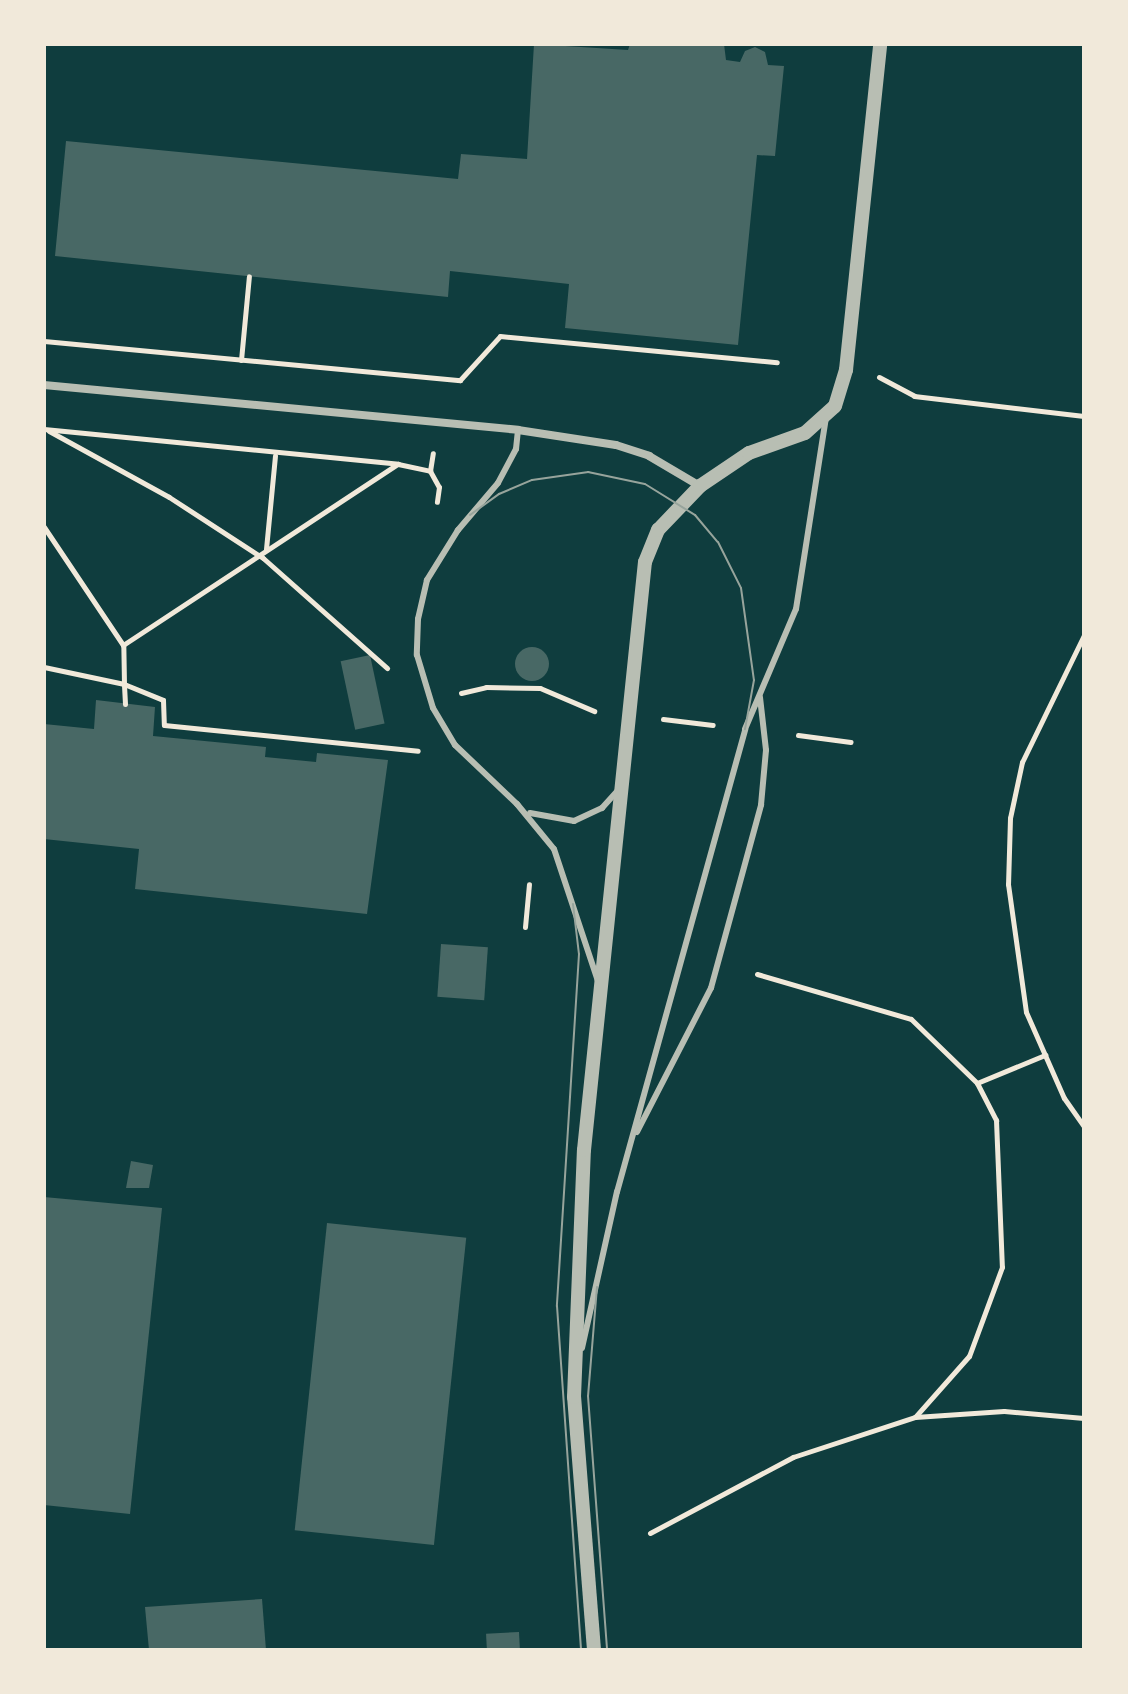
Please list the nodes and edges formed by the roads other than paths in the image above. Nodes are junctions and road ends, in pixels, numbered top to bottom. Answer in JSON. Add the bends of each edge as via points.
{"nodes":[{"id":1,"x":880,"y":44,"type":"edge"},
{"id":2,"x":44,"y":385,"type":"edge"},
{"id":3,"x":826,"y":418,"type":"junction"},
{"id":4,"x":518,"y":430,"type":"junction"},
{"id":5,"x":700,"y":486,"type":"junction"},
{"id":6,"x":760,"y":696,"type":"junction"},
{"id":7,"x":621,"y":785,"type":"junction"},
{"id":8,"x":517,"y":804,"type":"junction"},
{"id":9,"x":600,"y":987,"type":"junction"},
{"id":10,"x":617,"y":1192,"type":"junction"},
{"id":11,"x":574,"y":1397,"type":"junction"},
{"id":12,"x":594,"y":1650,"type":"edge"}],
"edges":[{"from":1,"to":3,"type":"street","via":[[846,370]]},
{"from":2,"to":4,"type":"street"},
{"from":3,"to":5,"type":"street","via":[[805,433],[749,453]]},
{"from":3,"to":6,"type":"lane","via":[[796,609]]},
{"from":4,"to":5,"type":"street","via":[[627,449]]},
{"from":4,"to":8,"type":"lane","via":[[516,449],[498,483],[435,564],[421,599],[416,635],[422,679],[442,726],[472,763]]},
{"from":5,"to":7,"type":"street","via":[[658,530],[645,562]]},
{"from":6,"to":10,"type":"lane","via":[[745,729]]},
{"from":6,"to":10,"type":"lane","via":[[766,750],[761,805],[711,988],[636,1134]]},
{"from":7,"to":8,"type":"lane","via":[[602,808],[574,821],[544,820]]},
{"from":7,"to":9,"type":"street"},
{"from":8,"to":9,"type":"lane","via":[[562,866]]},
{"from":9,"to":11,"type":"street","via":[[584,1150]]},
{"from":10,"to":11,"type":"lane"},
{"from":11,"to":12,"type":"street"}]}
